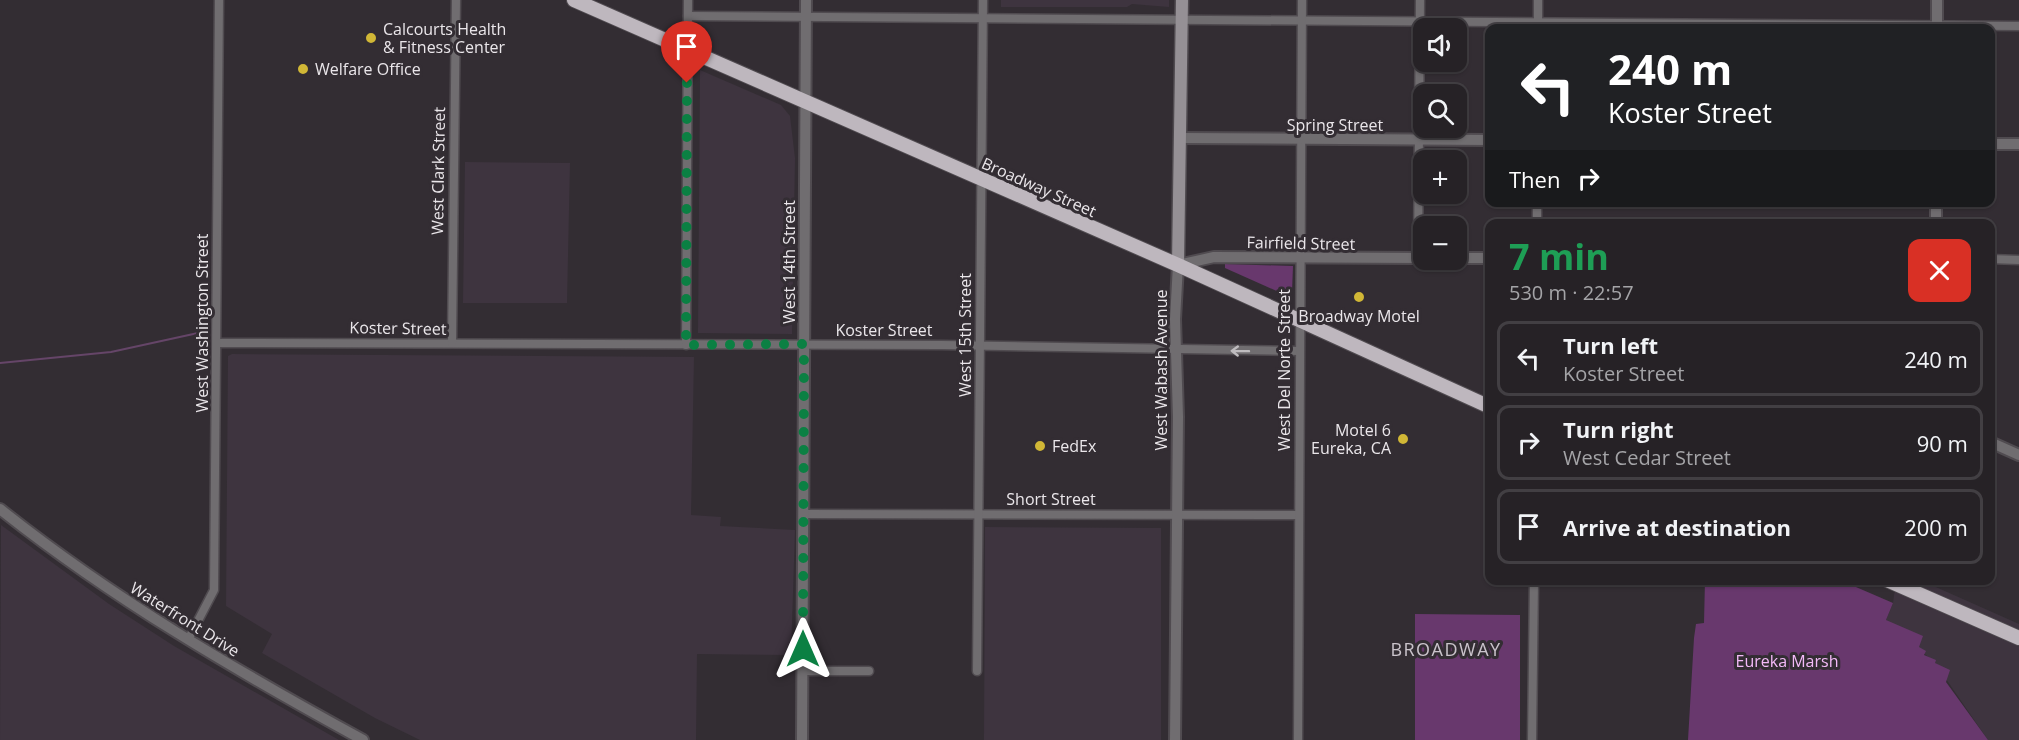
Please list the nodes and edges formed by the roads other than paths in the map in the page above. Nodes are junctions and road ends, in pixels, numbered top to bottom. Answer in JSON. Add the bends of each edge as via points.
{"nodes":[{"id":1,"x":219,"y":0,"type":"edge"},
{"id":2,"x":456,"y":0,"type":"edge"},
{"id":3,"x":574,"y":0,"type":"edge"},
{"id":4,"x":688,"y":0,"type":"edge"},
{"id":5,"x":807,"y":0,"type":"edge"},
{"id":6,"x":983,"y":0,"type":"edge"},
{"id":7,"x":1182,"y":0,"type":"edge"},
{"id":8,"x":1302,"y":0,"type":"edge"},
{"id":9,"x":1420,"y":0,"type":"edge"},
{"id":10,"x":1538,"y":0,"type":"edge"},
{"id":11,"x":1937,"y":0,"type":"edge"},
{"id":12,"x":688,"y":16,"type":"junction"},
{"id":13,"x":806,"y":17,"type":"junction"},
{"id":14,"x":983,"y":18,"type":"junction"},
{"id":15,"x":1420,"y":18,"type":"edge"},
{"id":16,"x":1182,"y":20,"type":"junction"},
{"id":17,"x":1302,"y":21,"type":"junction"},
{"id":18,"x":1413,"y":21,"type":"edge"},
{"id":19,"x":1467,"y":23,"type":"edge"},
{"id":20,"x":1508,"y":24,"type":"edge"},
{"id":21,"x":1538,"y":24,"type":"edge"},
{"id":22,"x":1936,"y":24,"type":"edge"},
{"id":23,"x":1995,"y":26,"type":"edge"},
{"id":24,"x":2019,"y":26,"type":"edge"},
{"id":25,"x":687,"y":50,"type":"junction"},
{"id":26,"x":1420,"y":72,"type":"edge"},
{"id":27,"x":806,"y":103,"type":"junction"},
{"id":28,"x":1180,"y":138,"type":"junction"},
{"id":29,"x":1301,"y":139,"type":"junction"},
{"id":30,"x":1485,"y":140,"type":"edge"},
{"id":31,"x":1419,"y":141,"type":"junction"},
{"id":32,"x":1995,"y":144,"type":"edge"},
{"id":33,"x":2019,"y":144,"type":"edge"},
{"id":34,"x":982,"y":180,"type":"junction"},
{"id":35,"x":1420,"y":216,"type":"edge"},
{"id":36,"x":1300,"y":258,"type":"junction"},
{"id":37,"x":1413,"y":258,"type":"edge"},
{"id":38,"x":1467,"y":258,"type":"edge"},
{"id":39,"x":1485,"y":258,"type":"edge"},
{"id":40,"x":1995,"y":260,"type":"edge"},
{"id":41,"x":2019,"y":260,"type":"edge"},
{"id":42,"x":1178,"y":265,"type":"junction"},
{"id":43,"x":1299,"y":320,"type":"junction"},
{"id":44,"x":217,"y":342,"type":"junction"},
{"id":45,"x":452,"y":343,"type":"junction"},
{"id":46,"x":804,"y":344,"type":"junction"},
{"id":47,"x":686,"y":345,"type":"junction"},
{"id":48,"x":980,"y":347,"type":"junction"},
{"id":49,"x":1178,"y":349,"type":"junction"},
{"id":50,"x":1299,"y":351,"type":"junction"},
{"id":51,"x":1485,"y":405,"type":"edge"},
{"id":52,"x":1995,"y":444,"type":"edge"},
{"id":53,"x":2019,"y":454,"type":"edge"},
{"id":54,"x":0,"y":509,"type":"edge"},
{"id":55,"x":804,"y":514,"type":"junction"},
{"id":56,"x":978,"y":514,"type":"junction"},
{"id":57,"x":1177,"y":514,"type":"junction"},
{"id":58,"x":1298,"y":515,"type":"junction"},
{"id":59,"x":1534,"y":585,"type":"edge"},
{"id":60,"x":1898,"y":585,"type":"edge"},
{"id":61,"x":2019,"y":638,"type":"edge"},
{"id":62,"x":188,"y":640,"type":"junction"},
{"id":63,"x":977,"y":671,"type":"dead end"},
{"id":64,"x":802,"y":672,"type":"junction"},
{"id":65,"x":869,"y":672,"type":"dead end"},
{"id":66,"x":363,"y":740,"type":"edge"},
{"id":67,"x":802,"y":740,"type":"edge"},
{"id":68,"x":1175,"y":740,"type":"edge"},
{"id":69,"x":1298,"y":740,"type":"edge"},
{"id":70,"x":1532,"y":740,"type":"edge"}],
"edges":[{"from":1,"to":44,"type":"street","name":"West Washington Street"},
{"from":2,"to":45,"type":"street","name":"West Clark Street"},
{"from":3,"to":25,"type":"highway","name":"Broadway Street"},
{"from":4,"to":12,"type":"street"},
{"from":5,"to":13,"type":"street","name":"West 14th Street"},
{"from":6,"to":14,"type":"street","name":"West 15th Street"},
{"from":7,"to":16,"type":"main road","name":"West Wabash Avenue"},
{"from":8,"to":17,"type":"street","name":"West Del Norte Street"},
{"from":9,"to":15,"type":"street"},
{"from":10,"to":21,"type":"street"},
{"from":11,"to":22,"type":"street"},
{"from":12,"to":13,"type":"street"},
{"from":12,"to":25,"type":"street"},
{"from":13,"to":14,"type":"street"},
{"from":13,"to":27,"type":"street","name":"West 14th Street"},
{"from":14,"to":16,"type":"street"},
{"from":14,"to":34,"type":"street","name":"West 15th Street"},
{"from":16,"to":17,"type":"street"},
{"from":16,"to":28,"type":"main road","name":"West Wabash Avenue"},
{"from":17,"to":18,"type":"street"},
{"from":17,"to":29,"type":"street","name":"West Del Norte Street"},
{"from":19,"to":20,"type":"street"},
{"from":23,"to":24,"type":"street"},
{"from":25,"to":27,"type":"highway","name":"Broadway Street"},
{"from":25,"to":47,"type":"street"},
{"from":26,"to":31,"type":"street"},
{"from":27,"to":34,"type":"highway","name":"Broadway Street"},
{"from":27,"to":46,"type":"street","name":"West 14th Street"},
{"from":28,"to":29,"type":"street","name":"Spring Street"},
{"from":28,"to":42,"type":"main road","name":"West Wabash Avenue"},
{"from":29,"to":31,"type":"street","name":"Spring Street"},
{"from":29,"to":36,"type":"street","name":"West Del Norte Street"},
{"from":30,"to":31,"type":"street","name":"Spring Street"},
{"from":31,"to":35,"type":"street"},
{"from":32,"to":33,"type":"street"},
{"from":34,"to":42,"type":"highway","name":"Broadway Street"},
{"from":34,"to":48,"type":"street","name":"West 15th Street"},
{"from":36,"to":37,"type":"street","name":"Fairfield Street"},
{"from":36,"to":42,"type":"street","name":"Fairfield Street","via":[[1214,257]]},
{"from":36,"to":43,"type":"street","name":"West Del Norte Street"},
{"from":38,"to":39,"type":"street"},
{"from":40,"to":41,"type":"street"},
{"from":42,"to":43,"type":"highway","name":"Broadway Street"},
{"from":42,"to":49,"type":"street","name":"West Wabash Avenue"},
{"from":43,"to":50,"type":"street","name":"West Del Norte Street"},
{"from":43,"to":51,"type":"highway","name":"Broadway Street"},
{"from":44,"to":45,"type":"street","name":"Koster Street"},
{"from":44,"to":62,"type":"street","name":"West Washington Street","via":[[214,590]]},
{"from":45,"to":47,"type":"street","name":"Koster Street"},
{"from":46,"to":47,"type":"street","name":"Koster Street"},
{"from":46,"to":48,"type":"street","name":"Koster Street"},
{"from":46,"to":55,"type":"street","name":"West 14th Street"},
{"from":48,"to":49,"type":"street","name":"Koster Street"},
{"from":48,"to":56,"type":"street","name":"West 15th Street"},
{"from":50,"to":49,"type":"street","name":"Koster Street","one_way":true},
{"from":49,"to":57,"type":"street","name":"West Wabash Avenue"},
{"from":50,"to":58,"type":"street","name":"West Del Norte Street"},
{"from":52,"to":53,"type":"street"},
{"from":54,"to":62,"type":"street","name":"Waterfront Drive","via":[[87,574]]},
{"from":55,"to":56,"type":"street","name":"Short Street"},
{"from":55,"to":64,"type":"street","name":"West 14th Street"},
{"from":56,"to":57,"type":"street","name":"Short Street"},
{"from":56,"to":63,"type":"street","name":"West 15th Street"},
{"from":57,"to":58,"type":"street","name":"Short Street"},
{"from":57,"to":68,"type":"street","name":"West Wabash Avenue"},
{"from":58,"to":69,"type":"street","name":"West Del Norte Street"},
{"from":59,"to":70,"type":"street"},
{"from":60,"to":61,"type":"highway"},
{"from":62,"to":66,"type":"street","name":"Waterfront Drive"},
{"from":64,"to":65,"type":"street"},
{"from":64,"to":67,"type":"street","name":"West 14th Street"}]}
